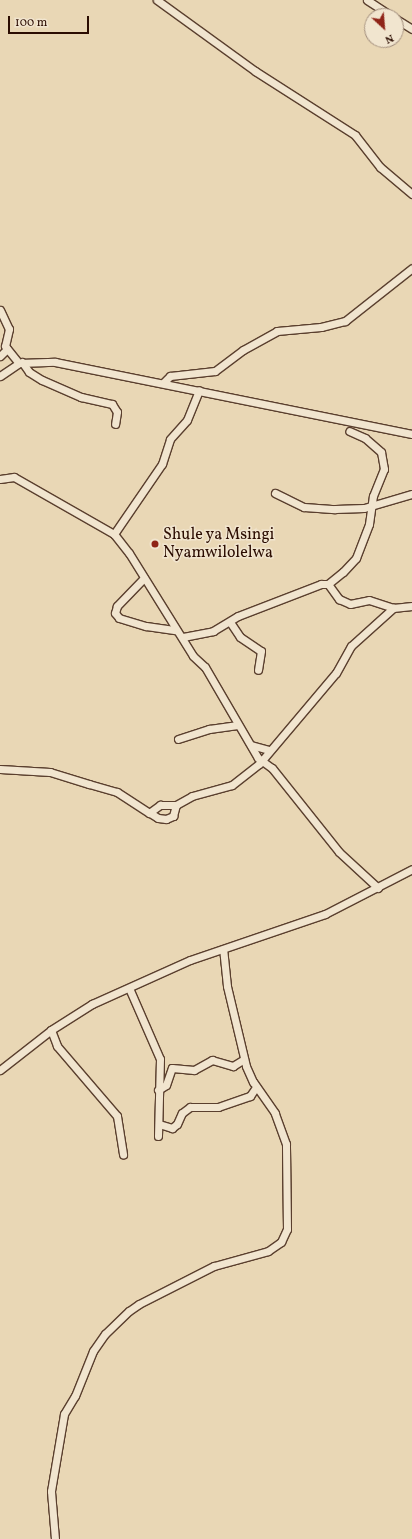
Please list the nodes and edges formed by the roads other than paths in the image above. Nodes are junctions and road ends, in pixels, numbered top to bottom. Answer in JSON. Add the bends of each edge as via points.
{"nodes":[{"id":1,"x":157,"y":0,"type":"edge"},
{"id":2,"x":367,"y":0,"type":"edge"},
{"id":3,"x":380,"y":8,"type":"edge"},
{"id":4,"x":412,"y":194,"type":"edge"},
{"id":5,"x":412,"y":268,"type":"edge"},
{"id":6,"x":0,"y":310,"type":"edge"},
{"id":7,"x":7,"y":349,"type":"junction"},
{"id":8,"x":0,"y":356,"type":"edge"},
{"id":9,"x":20,"y":363,"type":"junction"},
{"id":10,"x":0,"y":375,"type":"edge"},
{"id":11,"x":163,"y":383,"type":"junction"},
{"id":12,"x":199,"y":390,"type":"junction"},
{"id":13,"x":115,"y":424,"type":"dead end"},
{"id":14,"x":349,"y":431,"type":"dead end"},
{"id":15,"x":412,"y":434,"type":"edge"},
{"id":16,"x":0,"y":479,"type":"edge"},
{"id":17,"x":275,"y":493,"type":"dead end"},
{"id":18,"x":412,"y":494,"type":"edge"},
{"id":19,"x":372,"y":506,"type":"junction"},
{"id":20,"x":114,"y":534,"type":"junction"},
{"id":21,"x":144,"y":578,"type":"junction"},
{"id":22,"x":328,"y":584,"type":"junction"},
{"id":23,"x":412,"y":606,"type":"edge"},
{"id":24,"x":393,"y":608,"type":"junction"},
{"id":25,"x":230,"y":622,"type":"junction"},
{"id":26,"x":176,"y":630,"type":"junction"},
{"id":27,"x":183,"y":637,"type":"junction"},
{"id":28,"x":258,"y":670,"type":"dead end"},
{"id":29,"x":238,"y":725,"type":"junction"},
{"id":30,"x":178,"y":739,"type":"dead end"},
{"id":31,"x":251,"y":745,"type":"junction"},
{"id":32,"x":269,"y":750,"type":"junction"},
{"id":33,"x":261,"y":761,"type":"junction"},
{"id":34,"x":0,"y":769,"type":"edge"},
{"id":35,"x":176,"y":805,"type":"junction"},
{"id":36,"x":150,"y":813,"type":"junction"},
{"id":37,"x":412,"y":869,"type":"edge"},
{"id":38,"x":378,"y":888,"type":"junction"},
{"id":39,"x":223,"y":949,"type":"junction"},
{"id":40,"x":129,"y":988,"type":"junction"},
{"id":41,"x":51,"y":1030,"type":"junction"},
{"id":42,"x":244,"y":1059,"type":"junction"},
{"id":43,"x":0,"y":1070,"type":"edge"},
{"id":44,"x":256,"y":1087,"type":"junction"},
{"id":45,"x":158,"y":1090,"type":"junction"},
{"id":46,"x":160,"y":1124,"type":"junction"},
{"id":47,"x":158,"y":1136,"type":"dead end"},
{"id":48,"x":123,"y":1155,"type":"dead end"},
{"id":49,"x":55,"y":1539,"type":"edge"}],
"edges":[{"from":1,"to":4,"type":"street","via":[[256,71],[355,135],[380,167]]},
{"from":2,"to":3,"type":"street"},
{"from":5,"to":11,"type":"street","via":[[345,321],[322,327],[277,332],[243,350],[215,371],[170,376]]},
{"from":6,"to":7,"type":"street","via":[[9,329]]},
{"from":7,"to":8,"type":"street"},
{"from":7,"to":9,"type":"street"},
{"from":9,"to":10,"type":"street"},
{"from":9,"to":11,"type":"street","via":[[55,362]]},
{"from":9,"to":13,"type":"street","via":[[42,380],[81,397],[112,404],[117,412]]},
{"from":11,"to":12,"type":"street"},
{"from":12,"to":15,"type":"street"},
{"from":12,"to":20,"type":"street","via":[[187,420],[170,439],[162,464]]},
{"from":14,"to":19,"type":"street","via":[[365,438],[383,455],[384,469],[373,496]]},
{"from":16,"to":20,"type":"street","via":[[14,477]]},
{"from":17,"to":19,"type":"street","via":[[310,508]]},
{"from":18,"to":19,"type":"street"},
{"from":19,"to":22,"type":"street","via":[[369,524],[356,558]]},
{"from":20,"to":21,"type":"street"},
{"from":21,"to":26,"type":"street"},
{"from":21,"to":26,"type":"street","via":[[121,602],[115,613],[119,618],[146,626]]},
{"from":22,"to":24,"type":"street","via":[[334,594],[345,603],[355,604],[369,600]]},
{"from":22,"to":25,"type":"street","via":[[321,584],[279,599],[238,616]]},
{"from":23,"to":24,"type":"street"},
{"from":24,"to":32,"type":"street","via":[[356,640],[336,673]]},
{"from":25,"to":27,"type":"street","via":[[213,631]]},
{"from":25,"to":28,"type":"street","via":[[240,637],[261,651]]},
{"from":26,"to":27,"type":"street"},
{"from":27,"to":29,"type":"street","via":[[193,656],[205,667]]},
{"from":29,"to":30,"type":"street","via":[[209,729]]},
{"from":29,"to":31,"type":"street"},
{"from":31,"to":32,"type":"street"},
{"from":31,"to":33,"type":"street"},
{"from":32,"to":33,"type":"street"},
{"from":33,"to":35,"type":"street","via":[[238,782],[192,796]]},
{"from":33,"to":38,"type":"street","via":[[272,768],[339,852]]},
{"from":34,"to":36,"type":"street","via":[[50,772],[117,792]]},
{"from":35,"to":36,"type":"street","via":[[160,805]]},
{"from":35,"to":36,"type":"street","via":[[173,816],[166,819]]},
{"from":37,"to":38,"type":"street"},
{"from":38,"to":39,"type":"street","via":[[313,919]]},
{"from":39,"to":40,"type":"street","via":[[176,966]]},
{"from":39,"to":42,"type":"street","via":[[227,986]]},
{"from":40,"to":41,"type":"street","via":[[82,1009]]},
{"from":40,"to":45,"type":"street","via":[[159,1055],[161,1066]]},
{"from":41,"to":43,"type":"street"},
{"from":41,"to":48,"type":"street","via":[[57,1046],[117,1116]]},
{"from":42,"to":44,"type":"street"},
{"from":42,"to":45,"type":"street","via":[[233,1066],[212,1060],[194,1070],[172,1068],[166,1085]]},
{"from":44,"to":46,"type":"street","via":[[250,1096],[224,1105],[212,1108],[190,1107],[182,1113],[172,1128]]},
{"from":44,"to":49,"type":"street","via":[[275,1113],[286,1144],[287,1229],[281,1242],[268,1251],[214,1266],[139,1304],[105,1334],[93,1351],[75,1396],[64,1414],[51,1491]]},
{"from":45,"to":46,"type":"street"},
{"from":46,"to":47,"type":"street"}]}
